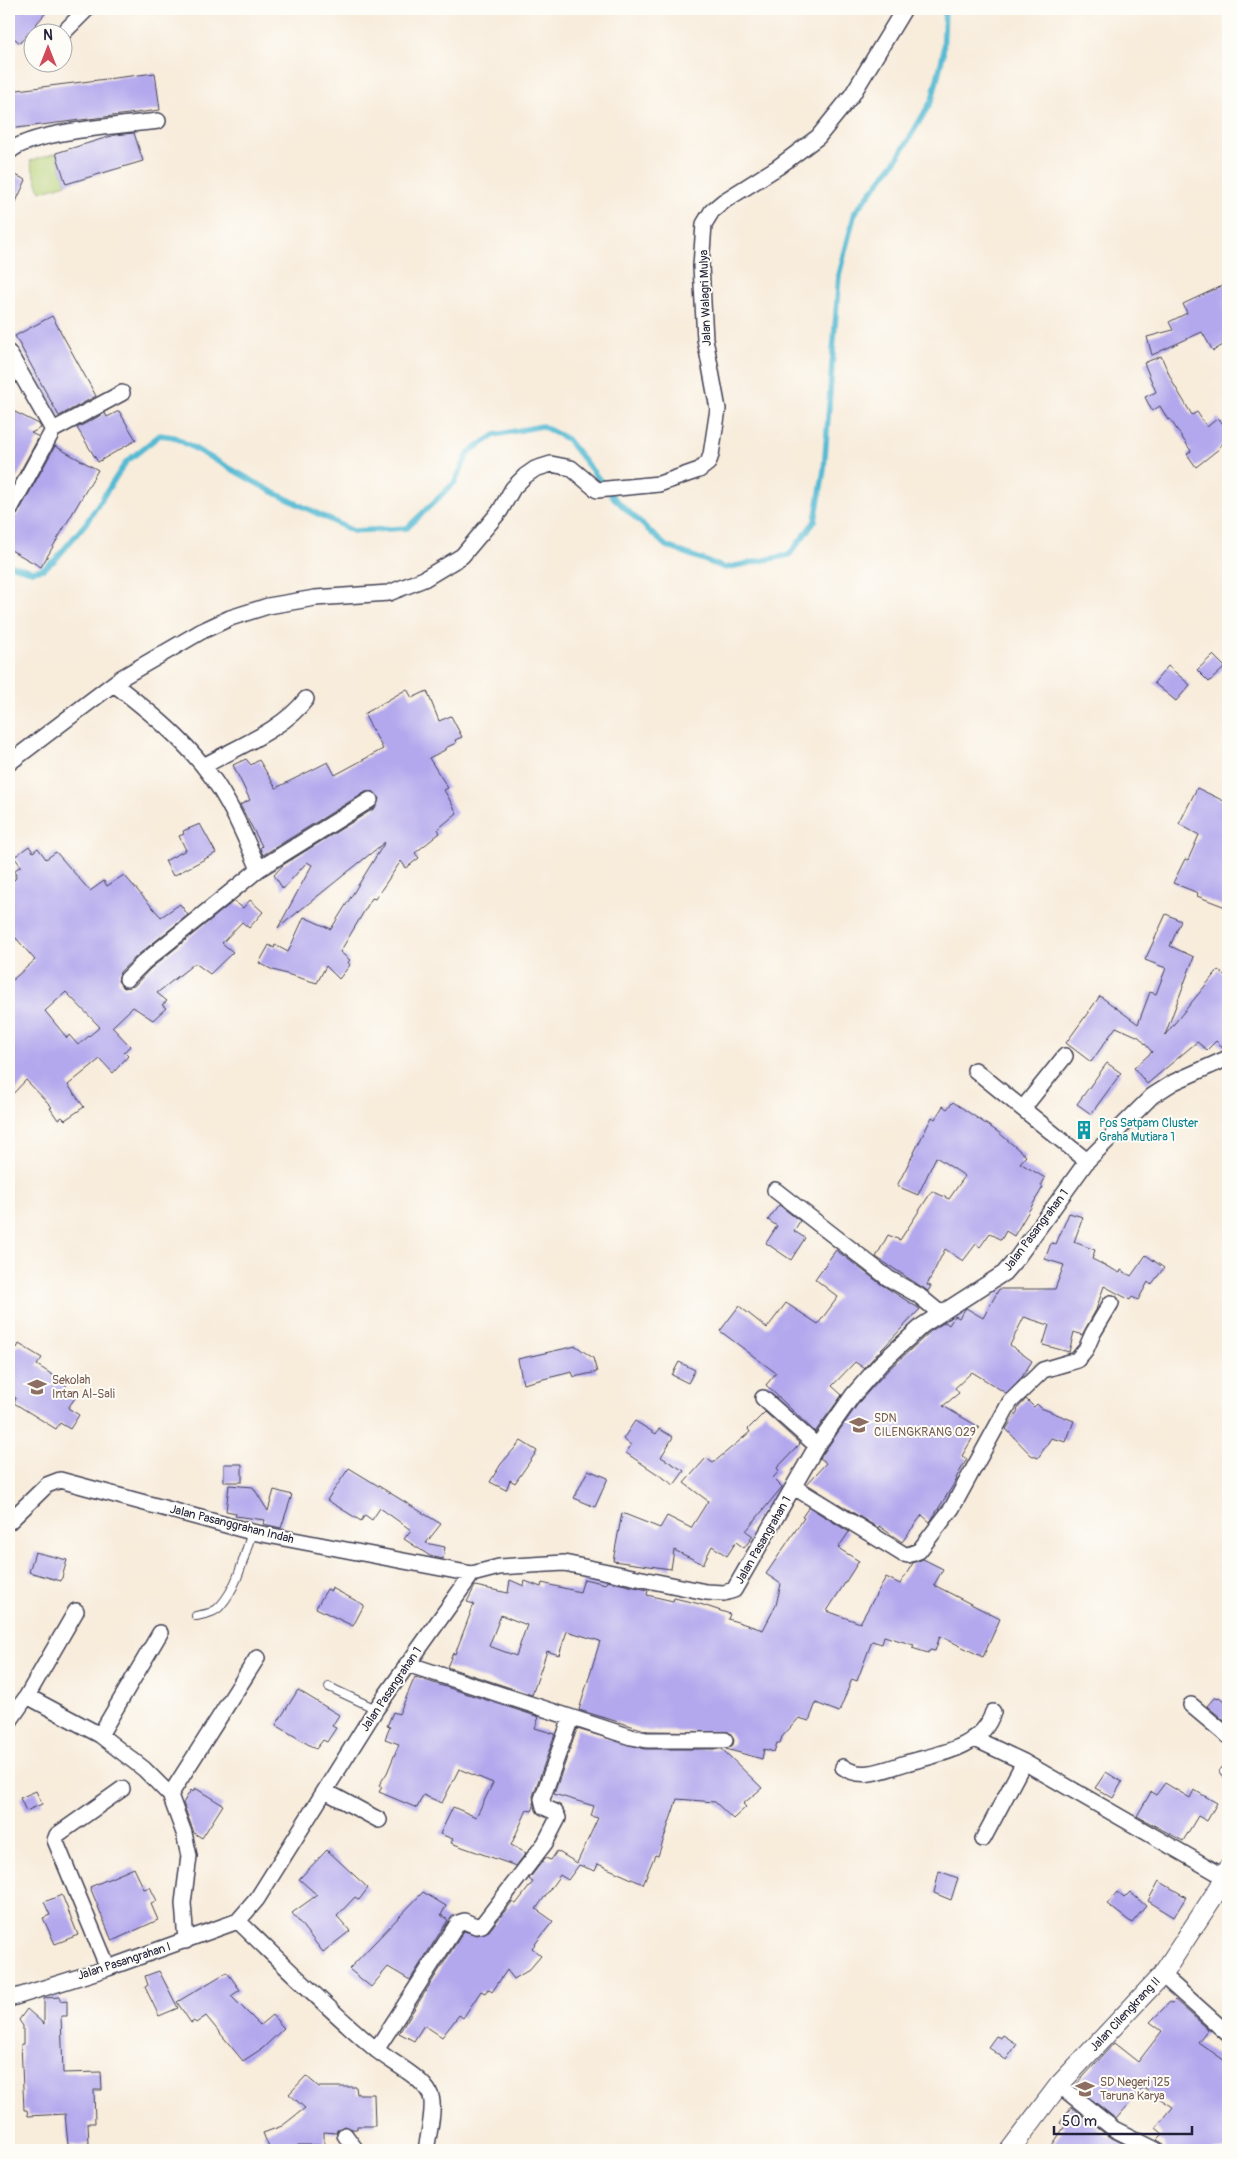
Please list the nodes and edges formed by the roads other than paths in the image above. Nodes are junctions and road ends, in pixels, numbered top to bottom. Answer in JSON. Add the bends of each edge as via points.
{"nodes":[{"id":1,"x":87,"y":9,"type":"edge"},
{"id":2,"x":904,"y":9,"type":"edge"},
{"id":3,"x":72,"y":24,"type":"edge"},
{"id":4,"x":158,"y":121,"type":"dead end"},
{"id":5,"x":9,"y":152,"type":"edge"},
{"id":6,"x":9,"y":353,"type":"edge"},
{"id":7,"x":122,"y":393,"type":"dead end"},
{"id":8,"x":53,"y":430,"type":"junction"},
{"id":9,"x":9,"y":511,"type":"edge"},
{"id":10,"x":114,"y":684,"type":"junction"},
{"id":11,"x":306,"y":698,"type":"dead end"},
{"id":12,"x":9,"y":763,"type":"edge"},
{"id":13,"x":204,"y":766,"type":"junction"},
{"id":14,"x":370,"y":800,"type":"dead end"},
{"id":15,"x":9,"y":869,"type":"edge"},
{"id":16,"x":260,"y":869,"type":"junction"},
{"id":17,"x":9,"y":877,"type":"edge"},
{"id":18,"x":127,"y":978,"type":"dead end"},
{"id":19,"x":1065,"y":1056,"type":"dead end"},
{"id":20,"x":1228,"y":1058,"type":"edge"},
{"id":21,"x":975,"y":1070,"type":"dead end"},
{"id":22,"x":1024,"y":1107,"type":"junction"},
{"id":23,"x":1087,"y":1161,"type":"junction"},
{"id":24,"x":775,"y":1190,"type":"dead end"},
{"id":25,"x":1111,"y":1303,"type":"dead end"},
{"id":26,"x":940,"y":1313,"type":"junction"},
{"id":27,"x":763,"y":1398,"type":"dead end"},
{"id":28,"x":817,"y":1446,"type":"junction"},
{"id":29,"x":794,"y":1486,"type":"junction"},
{"id":30,"x":9,"y":1522,"type":"edge"},
{"id":31,"x":252,"y":1532,"type":"junction"},
{"id":32,"x":472,"y":1574,"type":"junction"},
{"id":33,"x":76,"y":1611,"type":"dead end"},
{"id":34,"x":196,"y":1616,"type":"dead end"},
{"id":35,"x":160,"y":1633,"type":"dead end"},
{"id":36,"x":257,"y":1658,"type":"dead end"},
{"id":37,"x":407,"y":1664,"type":"junction"},
{"id":38,"x":329,"y":1687,"type":"dead end"},
{"id":39,"x":27,"y":1696,"type":"junction"},
{"id":40,"x":1191,"y":1704,"type":"dead end"},
{"id":41,"x":376,"y":1709,"type":"junction"},
{"id":42,"x":993,"y":1712,"type":"dead end"},
{"id":43,"x":571,"y":1718,"type":"junction"},
{"id":44,"x":9,"y":1722,"type":"edge"},
{"id":45,"x":100,"y":1735,"type":"junction"},
{"id":46,"x":1228,"y":1736,"type":"edge"},
{"id":47,"x":973,"y":1738,"type":"junction"},
{"id":48,"x":725,"y":1740,"type":"dead end"},
{"id":49,"x":1024,"y":1762,"type":"junction"},
{"id":50,"x":843,"y":1767,"type":"dead end"},
{"id":51,"x":122,"y":1789,"type":"dead end"},
{"id":52,"x":325,"y":1791,"type":"junction"},
{"id":53,"x":170,"y":1795,"type":"junction"},
{"id":54,"x":379,"y":1820,"type":"dead end"},
{"id":55,"x":983,"y":1839,"type":"dead end"},
{"id":56,"x":1227,"y":1875,"type":"edge"},
{"id":57,"x":238,"y":1921,"type":"junction"},
{"id":58,"x":186,"y":1941,"type":"junction"},
{"id":59,"x":108,"y":1968,"type":"junction"},
{"id":60,"x":1162,"y":1974,"type":"junction"},
{"id":61,"x":9,"y":2000,"type":"edge"},
{"id":62,"x":1228,"y":2034,"type":"edge"},
{"id":63,"x":376,"y":2050,"type":"junction"},
{"id":64,"x":1060,"y":2085,"type":"junction"},
{"id":65,"x":346,"y":2135,"type":"dead end"},
{"id":66,"x":356,"y":2150,"type":"edge"},
{"id":67,"x":426,"y":2150,"type":"edge"},
{"id":68,"x":1010,"y":2150,"type":"edge"},
{"id":69,"x":1156,"y":2150,"type":"edge"}],
"edges":[{"from":1,"to":3,"type":"street"},
{"from":2,"to":10,"type":"street","name":"Jalan Walagri Mulya","via":[[852,95],[818,137],[724,201],[704,224],[701,266],[705,340],[718,409],[708,463],[699,470],[659,484],[616,490],[597,490],[571,468],[551,464],[535,469],[513,488],[500,511],[462,556],[424,579],[389,593],[315,598],[268,606],[230,618],[202,631]]},
{"from":4,"to":5,"type":"street","via":[[63,132],[15,146]]},
{"from":6,"to":8,"type":"street"},
{"from":7,"to":8,"type":"street"},
{"from":8,"to":9,"type":"street"},
{"from":10,"to":12,"type":"street"},
{"from":10,"to":13,"type":"street","via":[[147,710]]},
{"from":11,"to":13,"type":"street","via":[[295,713],[276,726]]},
{"from":13,"to":16,"type":"street","via":[[228,802]]},
{"from":14,"to":16,"type":"street"},
{"from":15,"to":17,"type":"lane"},
{"from":16,"to":18,"type":"street"},
{"from":19,"to":22,"type":"street"},
{"from":20,"to":23,"type":"street","name":"Jalan Pasangrahan 1","via":[[1174,1082],[1152,1096]]},
{"from":21,"to":22,"type":"street"},
{"from":22,"to":23,"type":"street"},
{"from":23,"to":26,"type":"street","name":"Jalan Pasangrahan 1","via":[[1004,1273]]},
{"from":24,"to":26,"type":"street","via":[[888,1278],[918,1295]]},
{"from":25,"to":29,"type":"street","via":[[1077,1360],[1043,1370],[1010,1402],[952,1508],[919,1551],[903,1554]]},
{"from":26,"to":28,"type":"street","name":"Jalan Pasangrahan 1","via":[[881,1362]]},
{"from":27,"to":28,"type":"street"},
{"from":28,"to":29,"type":"street","name":"Jalan Pasangrahan 1"},
{"from":29,"to":32,"type":"street","name":"Jalan Pasangrahan 1","via":[[739,1584],[730,1592],[706,1592],[564,1563],[499,1567]]},
{"from":30,"to":31,"type":"street","name":"Jalan Pasanggrahan Indah","via":[[46,1485],[60,1480]]},
{"from":31,"to":32,"type":"street","name":"Jalan Pasanggrahan Indah"},
{"from":31,"to":34,"type":"lane","via":[[233,1584],[220,1606],[208,1614]]},
{"from":32,"to":37,"type":"street","name":"Jalan Pasangrahan 1"},
{"from":33,"to":39,"type":"street"},
{"from":35,"to":45,"type":"street"},
{"from":36,"to":53,"type":"street"},
{"from":37,"to":41,"type":"street","name":"Jalan Pasangrahan 1"},
{"from":37,"to":43,"type":"street"},
{"from":38,"to":41,"type":"lane"},
{"from":39,"to":44,"type":"street"},
{"from":39,"to":45,"type":"street"},
{"from":40,"to":46,"type":"street"},
{"from":41,"to":52,"type":"street","name":"Jalan Pasangrahan 1"},
{"from":42,"to":47,"type":"street","via":[[987,1725]]},
{"from":43,"to":48,"type":"street","via":[[648,1740]]},
{"from":43,"to":63,"type":"street","via":[[542,1799],[544,1807],[555,1812],[558,1818],[545,1843],[482,1925],[458,1923]]},
{"from":45,"to":53,"type":"street","via":[[144,1769]]},
{"from":47,"to":49,"type":"street"},
{"from":47,"to":50,"type":"street","via":[[939,1756],[877,1772],[854,1773]]},
{"from":49,"to":55,"type":"street"},
{"from":49,"to":56,"type":"street"},
{"from":51,"to":59,"type":"street","via":[[57,1835],[55,1840]]},
{"from":52,"to":54,"type":"street"},
{"from":52,"to":57,"type":"street","name":"Jalan Pasangrahan 1","via":[[257,1899]]},
{"from":53,"to":58,"type":"street","via":[[189,1856],[183,1903]]},
{"from":56,"to":60,"type":"street","name":"Jalan Cilengkrang II"},
{"from":57,"to":58,"type":"street","name":"Jalan Pasangrahan I"},
{"from":57,"to":63,"type":"street"},
{"from":58,"to":59,"type":"street","name":"Jalan Pasangrahan I"},
{"from":59,"to":61,"type":"street","name":"Jalan Pasangrahan I"},
{"from":60,"to":62,"type":"street"},
{"from":60,"to":64,"type":"street","name":"Jalan Cilengkrang II"},
{"from":63,"to":67,"type":"street","via":[[429,2092],[432,2105]]},
{"from":64,"to":68,"type":"street","name":"Jalan Cilengkrang II"},
{"from":64,"to":69,"type":"street","via":[[1114,2129]]},
{"from":65,"to":66,"type":"street"}]}
